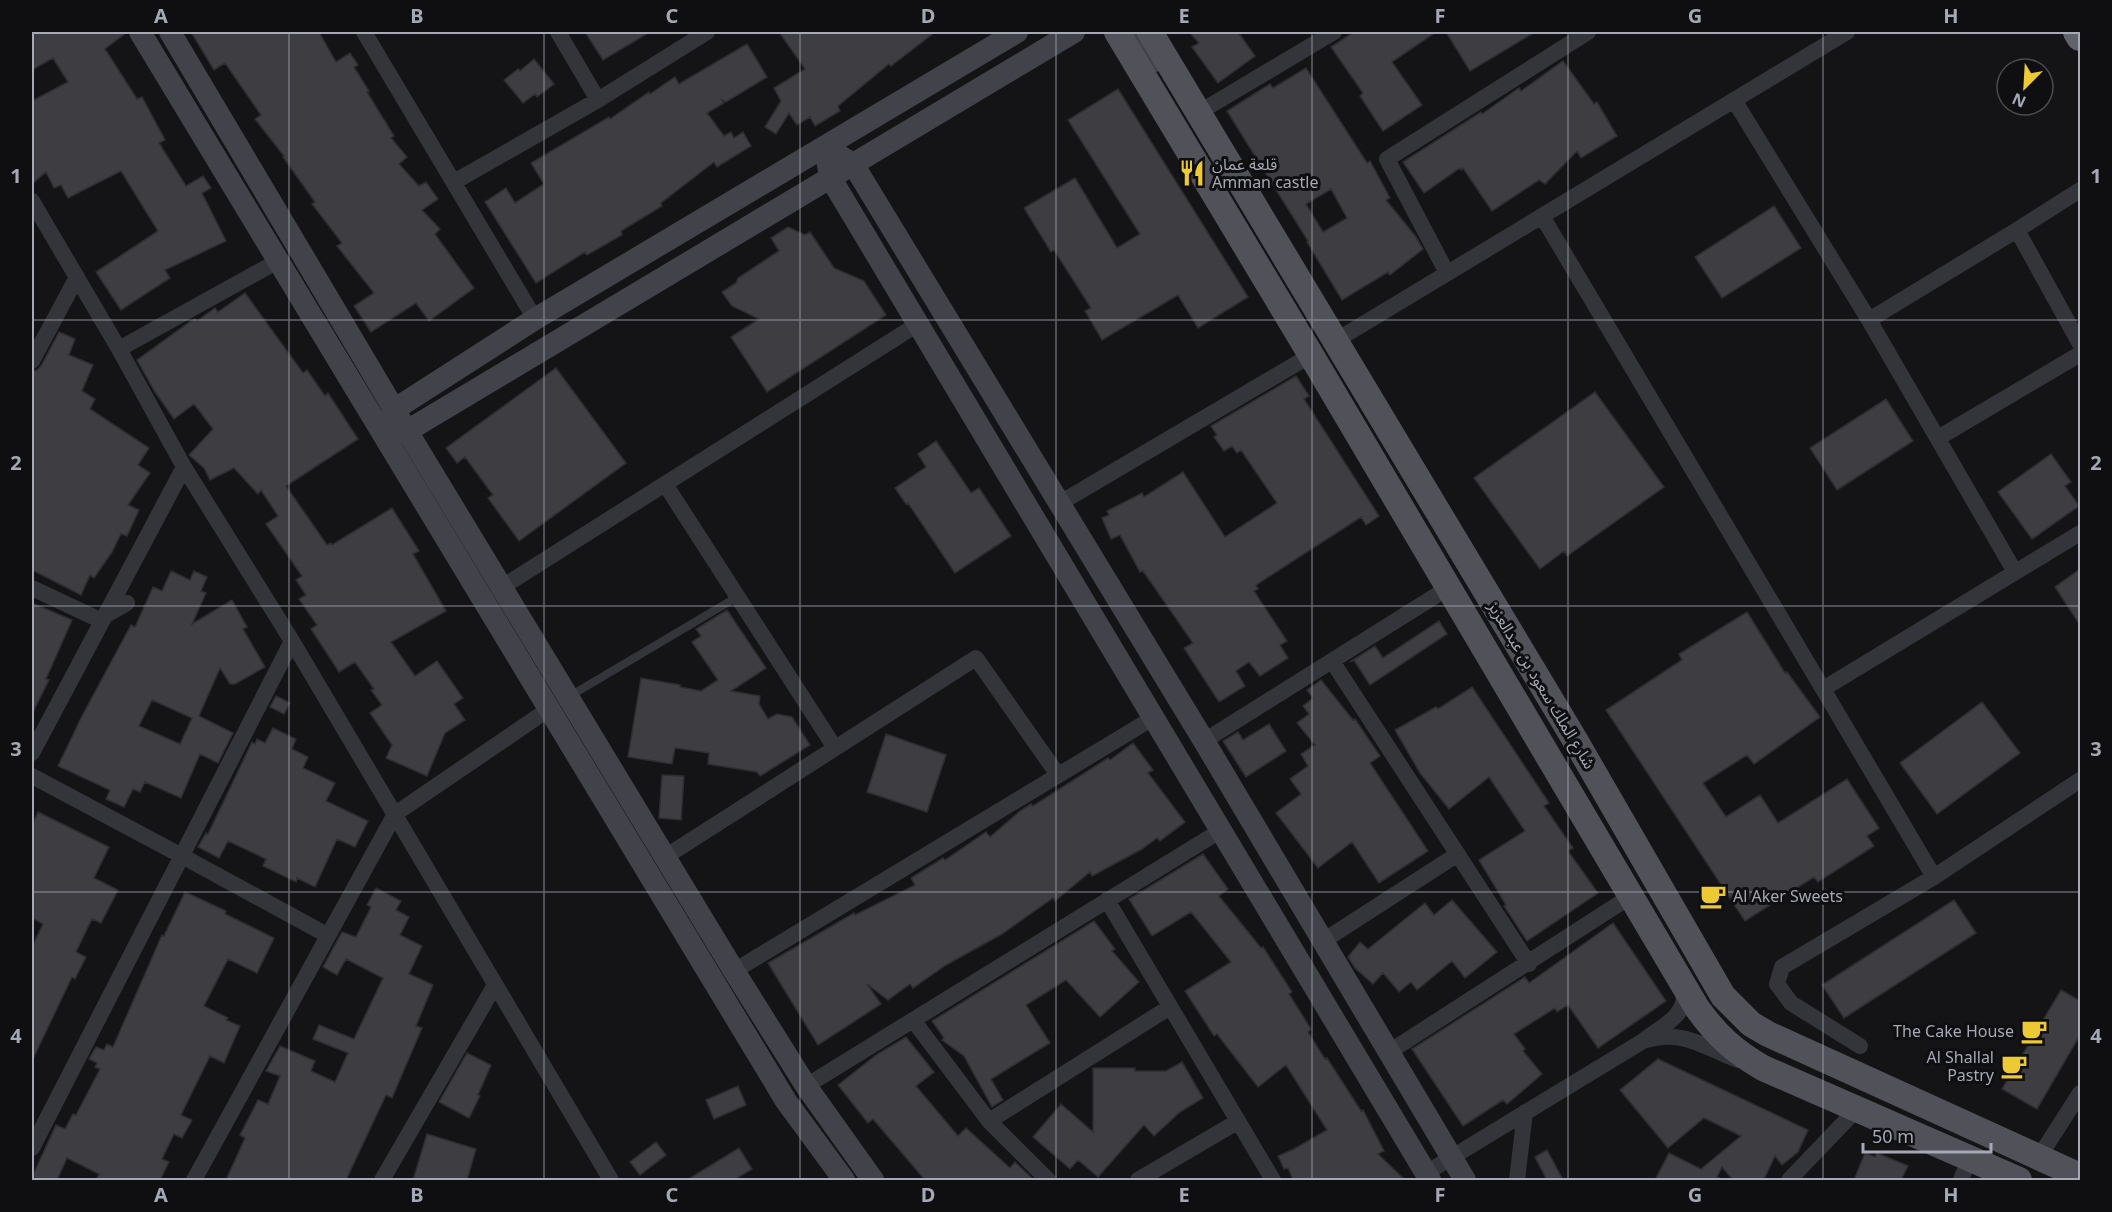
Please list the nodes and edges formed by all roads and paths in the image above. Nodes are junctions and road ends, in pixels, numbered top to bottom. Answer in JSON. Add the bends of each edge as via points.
{"nodes":[{"id":1,"x":140,"y":32,"type":"edge"},
{"id":2,"x":170,"y":32,"type":"edge"},
{"id":3,"x":364,"y":32,"type":"edge"},
{"id":4,"x":558,"y":32,"type":"edge"},
{"id":5,"x":707,"y":32,"type":"edge"},
{"id":6,"x":1017,"y":32,"type":"edge"},
{"id":7,"x":1074,"y":32,"type":"edge"},
{"id":8,"x":1122,"y":32,"type":"edge"},
{"id":9,"x":1150,"y":32,"type":"edge"},
{"id":10,"x":1334,"y":32,"type":"edge"},
{"id":11,"x":1588,"y":32,"type":"edge"},
{"id":12,"x":1846,"y":32,"type":"edge"},
{"id":13,"x":2077,"y":32,"type":"edge"},
{"id":14,"x":2080,"y":37,"type":"edge"},
{"id":15,"x":1184,"y":90,"type":"junction"},
{"id":16,"x":598,"y":100,"type":"junction"},
{"id":17,"x":1734,"y":100,"type":"junction"},
{"id":18,"x":1198,"y":113,"type":"junction"},
{"id":19,"x":825,"y":147,"type":"junction"},
{"id":20,"x":853,"y":164,"type":"junction"},
{"id":21,"x":830,"y":177,"type":"junction"},
{"id":22,"x":454,"y":182,"type":"junction"},
{"id":23,"x":2080,"y":190,"type":"edge"},
{"id":24,"x":32,"y":201,"type":"edge"},
{"id":25,"x":1542,"y":216,"type":"junction"},
{"id":26,"x":2017,"y":230,"type":"junction"},
{"id":27,"x":278,"y":261,"type":"junction"},
{"id":28,"x":1447,"y":273,"type":"junction"},
{"id":29,"x":77,"y":277,"type":"junction"},
{"id":30,"x":535,"y":319,"type":"junction"},
{"id":31,"x":1869,"y":320,"type":"junction"},
{"id":32,"x":918,"y":324,"type":"junction"},
{"id":33,"x":1335,"y":341,"type":"junction"},
{"id":34,"x":2080,"y":344,"type":"edge"},
{"id":35,"x":119,"y":349,"type":"junction"},
{"id":36,"x":2080,"y":354,"type":"edge"},
{"id":37,"x":1311,"y":355,"type":"junction"},
{"id":38,"x":32,"y":361,"type":"edge"},
{"id":39,"x":395,"y":409,"type":"junction"},
{"id":40,"x":407,"y":430,"type":"junction"},
{"id":41,"x":382,"y":433,"type":"junction"},
{"id":42,"x":1938,"y":438,"type":"junction"},
{"id":43,"x":184,"y":467,"type":"junction"},
{"id":44,"x":664,"y":484,"type":"junction"},
{"id":45,"x":1060,"y":503,"type":"junction"},
{"id":46,"x":2080,"y":533,"type":"edge"},
{"id":47,"x":2015,"y":572,"type":"junction"},
{"id":48,"x":502,"y":587,"type":"junction"},
{"id":49,"x":32,"y":588,"type":"edge"},
{"id":50,"x":1448,"y":588,"type":"junction"},
{"id":51,"x":737,"y":597,"type":"junction"},
{"id":52,"x":127,"y":603,"type":"dead end"},
{"id":53,"x":102,"y":621,"type":"junction"},
{"id":54,"x":1473,"y":630,"type":"junction"},
{"id":55,"x":292,"y":641,"type":"junction"},
{"id":56,"x":1332,"y":661,"type":"junction"},
{"id":57,"x":1823,"y":689,"type":"junction"},
{"id":58,"x":569,"y":697,"type":"junction"},
{"id":59,"x":549,"y":709,"type":"junction"},
{"id":60,"x":1153,"y":718,"type":"junction"},
{"id":61,"x":1575,"y":740,"type":"junction"},
{"id":62,"x":1204,"y":741,"type":"junction"},
{"id":63,"x":835,"y":748,"type":"junction"},
{"id":64,"x":32,"y":753,"type":"edge"},
{"id":65,"x":1058,"y":775,"type":"junction"},
{"id":66,"x":32,"y":776,"type":"edge"},
{"id":67,"x":2080,"y":780,"type":"edge"},
{"id":68,"x":395,"y":814,"type":"junction"},
{"id":69,"x":1220,"y":831,"type":"junction"},
{"id":70,"x":1458,"y":854,"type":"junction"},
{"id":71,"x":182,"y":856,"type":"junction"},
{"id":72,"x":665,"y":857,"type":"junction"},
{"id":73,"x":1934,"y":877,"type":"junction"},
{"id":74,"x":1631,"y":896,"type":"junction"},
{"id":75,"x":1107,"y":900,"type":"junction"},
{"id":76,"x":327,"y":935,"type":"junction"},
{"id":77,"x":1323,"y":941,"type":"junction"},
{"id":78,"x":1529,"y":964,"type":"junction"},
{"id":79,"x":734,"y":971,"type":"junction"},
{"id":80,"x":1682,"y":984,"type":"junction"},
{"id":81,"x":495,"y":985,"type":"junction"},
{"id":82,"x":1170,"y":1007,"type":"junction"},
{"id":83,"x":913,"y":1020,"type":"junction"},
{"id":84,"x":1643,"y":1041,"type":"junction"},
{"id":85,"x":1860,"y":1046,"type":"dead end"},
{"id":86,"x":1389,"y":1052,"type":"junction"},
{"id":87,"x":1763,"y":1068,"type":"junction"},
{"id":88,"x":806,"y":1086,"type":"junction"},
{"id":89,"x":2080,"y":1093,"type":"edge"},
{"id":90,"x":1857,"y":1109,"type":"junction"},
{"id":91,"x":1525,"y":1112,"type":"junction"},
{"id":92,"x":988,"y":1121,"type":"junction"},
{"id":93,"x":1237,"y":1122,"type":"junction"},
{"id":94,"x":32,"y":1148,"type":"edge"},
{"id":95,"x":2038,"y":1157,"type":"junction"},
{"id":96,"x":1452,"y":1158,"type":"junction"},
{"id":97,"x":1965,"y":1170,"type":"edge"},
{"id":98,"x":2080,"y":1176,"type":"edge"},
{"id":99,"x":1428,"y":1177,"type":"edge"},
{"id":100,"x":194,"y":1180,"type":"edge"},
{"id":101,"x":382,"y":1180,"type":"edge"},
{"id":102,"x":611,"y":1180,"type":"edge"},
{"id":103,"x":844,"y":1180,"type":"edge"},
{"id":104,"x":873,"y":1180,"type":"edge"},
{"id":105,"x":1048,"y":1180,"type":"edge"},
{"id":106,"x":1138,"y":1180,"type":"edge"},
{"id":107,"x":1273,"y":1180,"type":"edge"},
{"id":108,"x":1465,"y":1180,"type":"edge"},
{"id":109,"x":1517,"y":1180,"type":"edge"},
{"id":110,"x":1789,"y":1180,"type":"edge"},
{"id":111,"x":2019,"y":1180,"type":"edge"}],
"edges":[{"from":1,"to":27,"type":"street"},
{"from":2,"to":39,"type":"street"},
{"from":3,"to":22,"type":"street"},
{"from":4,"to":16,"type":"street"},
{"from":5,"to":16,"type":"street"},
{"from":6,"to":19,"type":"street"},
{"from":7,"to":20,"type":"street"},
{"from":8,"to":15,"type":"street"},
{"from":8,"to":37,"type":"main road","name":"شارع الملك سعود بن عبدالعزيز"},
{"from":9,"to":15,"type":"main road","name":"شارع الملك سعود بن عبدالعزيز"},
{"from":10,"to":18,"type":"street"},
{"from":11,"to":28,"type":"street","via":[[1387,159]]},
{"from":12,"to":17,"type":"street"},
{"from":13,"to":14,"type":"highway"},
{"from":15,"to":18,"type":"main road","name":"شارع الملك سعود بن عبدالعزيز"},
{"from":16,"to":22,"type":"street"},
{"from":17,"to":25,"type":"street"},
{"from":17,"to":31,"type":"street"},
{"from":18,"to":33,"type":"main road","name":"شارع الملك سعود بن عبدالعزيز"},
{"from":19,"to":20,"type":"street"},
{"from":19,"to":21,"type":"street"},
{"from":19,"to":30,"type":"street"},
{"from":20,"to":21,"type":"street"},
{"from":20,"to":45,"type":"street"},
{"from":21,"to":32,"type":"street"},
{"from":21,"to":40,"type":"street"},
{"from":22,"to":30,"type":"street"},
{"from":23,"to":26,"type":"street"},
{"from":24,"to":29,"type":"street"},
{"from":25,"to":28,"type":"street"},
{"from":25,"to":57,"type":"street"},
{"from":26,"to":31,"type":"street"},
{"from":26,"to":34,"type":"street"},
{"from":27,"to":35,"type":"street"},
{"from":27,"to":41,"type":"street"},
{"from":28,"to":33,"type":"street"},
{"from":29,"to":35,"type":"street"},
{"from":29,"to":38,"type":"street"},
{"from":30,"to":39,"type":"street"},
{"from":31,"to":42,"type":"street"},
{"from":32,"to":44,"type":"street"},
{"from":32,"to":60,"type":"street"},
{"from":33,"to":61,"type":"main road","name":"شارع الملك سعود بن عبدالعزيز"},
{"from":35,"to":43,"type":"street"},
{"from":36,"to":42,"type":"street"},
{"from":37,"to":45,"type":"street"},
{"from":37,"to":50,"type":"main road","name":"شارع الملك سعود بن عبدالعزيز"},
{"from":39,"to":40,"type":"street"},
{"from":39,"to":41,"type":"street"},
{"from":40,"to":41,"type":"street"},
{"from":40,"to":48,"type":"street"},
{"from":41,"to":59,"type":"street"},
{"from":42,"to":47,"type":"street"},
{"from":43,"to":53,"type":"street"},
{"from":43,"to":55,"type":"street"},
{"from":44,"to":48,"type":"street"},
{"from":44,"to":51,"type":"street"},
{"from":45,"to":62,"type":"street"},
{"from":46,"to":47,"type":"street"},
{"from":47,"to":57,"type":"street"},
{"from":48,"to":58,"type":"street"},
{"from":49,"to":53,"type":"street"},
{"from":50,"to":54,"type":"main road","name":"شارع الملك سعود بن عبدالعزيز"},
{"from":50,"to":56,"type":"street"},
{"from":51,"to":58,"type":"lane"},
{"from":51,"to":63,"type":"street"},
{"from":52,"to":53,"type":"street"},
{"from":53,"to":64,"type":"street"},
{"from":54,"to":61,"type":"main road","via":[[1511,671],[1558,750],[1570,755],[1575,750]]},
{"from":54,"to":74,"type":"main road","name":"شارع الملك سعود بن عبدالعزيز"},
{"from":55,"to":68,"type":"street"},
{"from":55,"to":71,"type":"street"},
{"from":56,"to":62,"type":"street"},
{"from":56,"to":70,"type":"street"},
{"from":57,"to":73,"type":"street"},
{"from":58,"to":72,"type":"street"},
{"from":59,"to":68,"type":"street"},
{"from":59,"to":103,"type":"street","via":[[786,1101]]},
{"from":60,"to":65,"type":"street"},
{"from":60,"to":69,"type":"street"},
{"from":61,"to":95,"type":"main road","name":"شارع الملك سعود بن عبدالعزيز","via":[[1723,996],[1750,1024]]},
{"from":62,"to":77,"type":"street"},
{"from":63,"to":65,"type":"street","via":[[976,658]]},
{"from":63,"to":72,"type":"street"},
{"from":65,"to":79,"type":"street"},
{"from":66,"to":71,"type":"street"},
{"from":67,"to":73,"type":"street"},
{"from":68,"to":76,"type":"street"},
{"from":68,"to":81,"type":"street"},
{"from":69,"to":75,"type":"street"},
{"from":69,"to":99,"type":"street"},
{"from":70,"to":77,"type":"street"},
{"from":70,"to":78,"type":"street"},
{"from":71,"to":76,"type":"street"},
{"from":71,"to":94,"type":"street"},
{"from":72,"to":79,"type":"street"},
{"from":73,"to":85,"type":"street","via":[[1782,967],[1777,984],[1791,1003]]},
{"from":74,"to":78,"type":"street"},
{"from":74,"to":80,"type":"main road","name":"شارع الملك سعود بن عبدالعزيز"},
{"from":75,"to":82,"type":"street"},
{"from":75,"to":83,"type":"street"},
{"from":76,"to":100,"type":"street"},
{"from":77,"to":86,"type":"street"},
{"from":78,"to":86,"type":"street"},
{"from":79,"to":88,"type":"street"},
{"from":80,"to":84,"type":"street","via":[[1680,1011]]},
{"from":80,"to":87,"type":"main road","name":"شارع الملك سعود بن عبدالعزيز","via":[[1712,1029],[1741,1055]]},
{"from":81,"to":101,"type":"street"},
{"from":81,"to":102,"type":"street"},
{"from":82,"to":92,"type":"street"},
{"from":82,"to":93,"type":"street"},
{"from":83,"to":88,"type":"street"},
{"from":83,"to":92,"type":"street"},
{"from":84,"to":87,"type":"street","via":[[1659,1036],[1681,1037]]},
{"from":84,"to":91,"type":"street"},
{"from":86,"to":96,"type":"street"},
{"from":87,"to":90,"type":"main road","name":"شارع الملك سعود بن عبدالعزيز"},
{"from":88,"to":104,"type":"street"},
{"from":89,"to":95,"type":"street"},
{"from":90,"to":97,"type":"main road","name":"شارع الملك سعود بن عبدالعزيز"},
{"from":90,"to":110,"type":"street"},
{"from":91,"to":96,"type":"street"},
{"from":91,"to":109,"type":"street"},
{"from":92,"to":105,"type":"street"},
{"from":93,"to":106,"type":"street"},
{"from":93,"to":107,"type":"street"},
{"from":95,"to":98,"type":"main road","name":"شارع الملك سعود بن عبدالعزيز"},
{"from":96,"to":99,"type":"street"},
{"from":96,"to":108,"type":"street"},
{"from":97,"to":111,"type":"main road","name":"شارع الملك سعود بن عبدالعزيز"}]}
